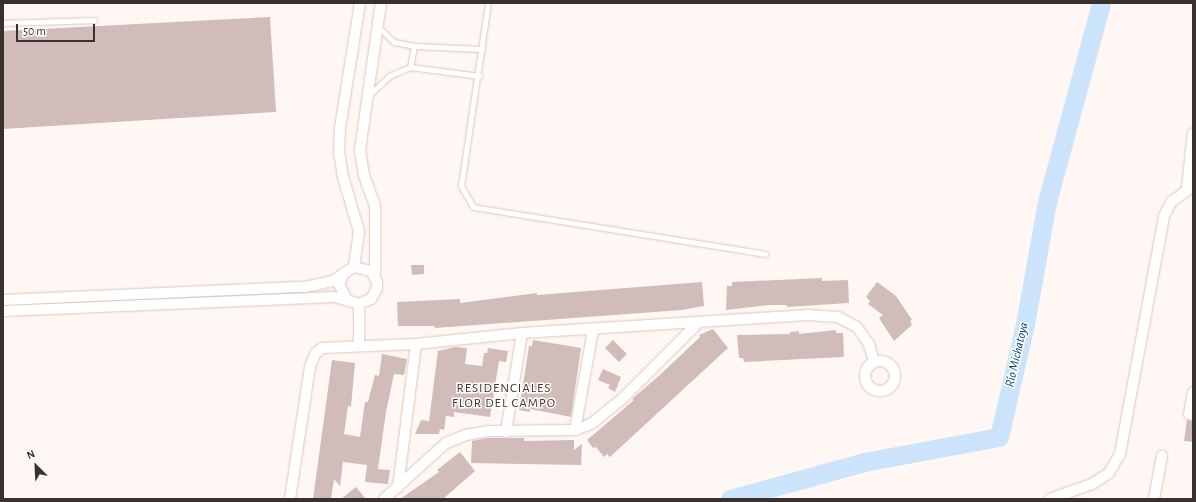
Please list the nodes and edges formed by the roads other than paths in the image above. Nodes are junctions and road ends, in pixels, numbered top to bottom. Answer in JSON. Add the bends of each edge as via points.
{"nodes":[{"id":1,"x":360,"y":3,"type":"edge"},
{"id":2,"x":381,"y":3,"type":"edge"},
{"id":3,"x":488,"y":3,"type":"edge"},
{"id":4,"x":94,"y":20,"type":"dead end"},
{"id":5,"x":3,"y":23,"type":"edge"},
{"id":6,"x":378,"y":28,"type":"junction"},
{"id":7,"x":414,"y":46,"type":"junction"},
{"id":8,"x":482,"y":49,"type":"junction"},
{"id":9,"x":410,"y":67,"type":"junction"},
{"id":10,"x":479,"y":76,"type":"junction"},
{"id":11,"x":367,"y":96,"type":"junction"},
{"id":12,"x":1193,"y":133,"type":"edge"},
{"id":13,"x":1190,"y":187,"type":"edge"},
{"id":14,"x":765,"y":254,"type":"dead end"},
{"id":15,"x":354,"y":267,"type":"junction"},
{"id":16,"x":344,"y":273,"type":"junction"},
{"id":17,"x":375,"y":276,"type":"junction"},
{"id":18,"x":3,"y":300,"type":"edge"},
{"id":19,"x":347,"y":300,"type":"junction"},
{"id":20,"x":359,"y":304,"type":"junction"},
{"id":21,"x":3,"y":311,"type":"edge"},
{"id":22,"x":698,"y":323,"type":"junction"},
{"id":23,"x":593,"y":330,"type":"junction"},
{"id":24,"x":522,"y":333,"type":"junction"},
{"id":25,"x":416,"y":344,"type":"junction"},
{"id":26,"x":359,"y":345,"type":"junction"},
{"id":27,"x":874,"y":362,"type":"dead end"},
{"id":28,"x":1193,"y":392,"type":"edge"},
{"id":29,"x":1193,"y":415,"type":"edge"},
{"id":30,"x":575,"y":430,"type":"junction"},
{"id":31,"x":506,"y":432,"type":"junction"},
{"id":32,"x":1162,"y":456,"type":"dead end"},
{"id":33,"x":398,"y":487,"type":"junction"},
{"id":34,"x":290,"y":499,"type":"edge"},
{"id":35,"x":384,"y":499,"type":"edge"},
{"id":36,"x":1050,"y":499,"type":"edge"},
{"id":37,"x":1154,"y":499,"type":"edge"}],
"edges":[{"from":1,"to":15,"type":"street","via":[[340,128],[339,153],[343,177],[359,231]]},
{"from":2,"to":6,"type":"street"},
{"from":3,"to":8,"type":"lane"},
{"from":4,"to":5,"type":"lane"},
{"from":6,"to":7,"type":"lane","via":[[394,42]]},
{"from":6,"to":11,"type":"street"},
{"from":7,"to":8,"type":"lane"},
{"from":7,"to":9,"type":"lane"},
{"from":8,"to":10,"type":"lane"},
{"from":9,"to":10,"type":"lane"},
{"from":9,"to":11,"type":"lane","via":[[389,76]]},
{"from":10,"to":14,"type":"lane","via":[[461,186],[473,207]]},
{"from":11,"to":17,"type":"street","via":[[360,150],[364,175],[375,206]]},
{"from":12,"to":13,"type":"street"},
{"from":13,"to":36,"type":"street","via":[[1171,202],[1164,216],[1120,454],[1109,473],[1092,484]]},
{"from":15,"to":16,"type":"street"},
{"from":15,"to":17,"type":"street","via":[[366,268]]},
{"from":16,"to":18,"type":"street","via":[[333,281],[305,287]]},
{"from":16,"to":19,"type":"street","via":[[339,284]]},
{"from":17,"to":20,"type":"street","via":[[375,294],[365,303]]},
{"from":19,"to":20,"type":"street"},
{"from":19,"to":21,"type":"street","via":[[335,297]]},
{"from":20,"to":26,"type":"street"},
{"from":22,"to":23,"type":"street"},
{"from":22,"to":27,"type":"street","via":[[808,315],[838,317],[858,327],[869,344]]},
{"from":22,"to":30,"type":"street","via":[[620,400],[591,424]]},
{"from":23,"to":24,"type":"street"},
{"from":23,"to":30,"type":"street"},
{"from":24,"to":25,"type":"street"},
{"from":24,"to":31,"type":"street"},
{"from":25,"to":26,"type":"street"},
{"from":25,"to":33,"type":"street"},
{"from":26,"to":34,"type":"street","via":[[322,348],[315,354],[310,367]]},
{"from":28,"to":29,"type":"street","via":[[1189,414]]},
{"from":30,"to":31,"type":"street"},
{"from":31,"to":33,"type":"street","via":[[488,431],[466,435],[446,443]]},
{"from":32,"to":37,"type":"street"},
{"from":33,"to":35,"type":"street"}]}
